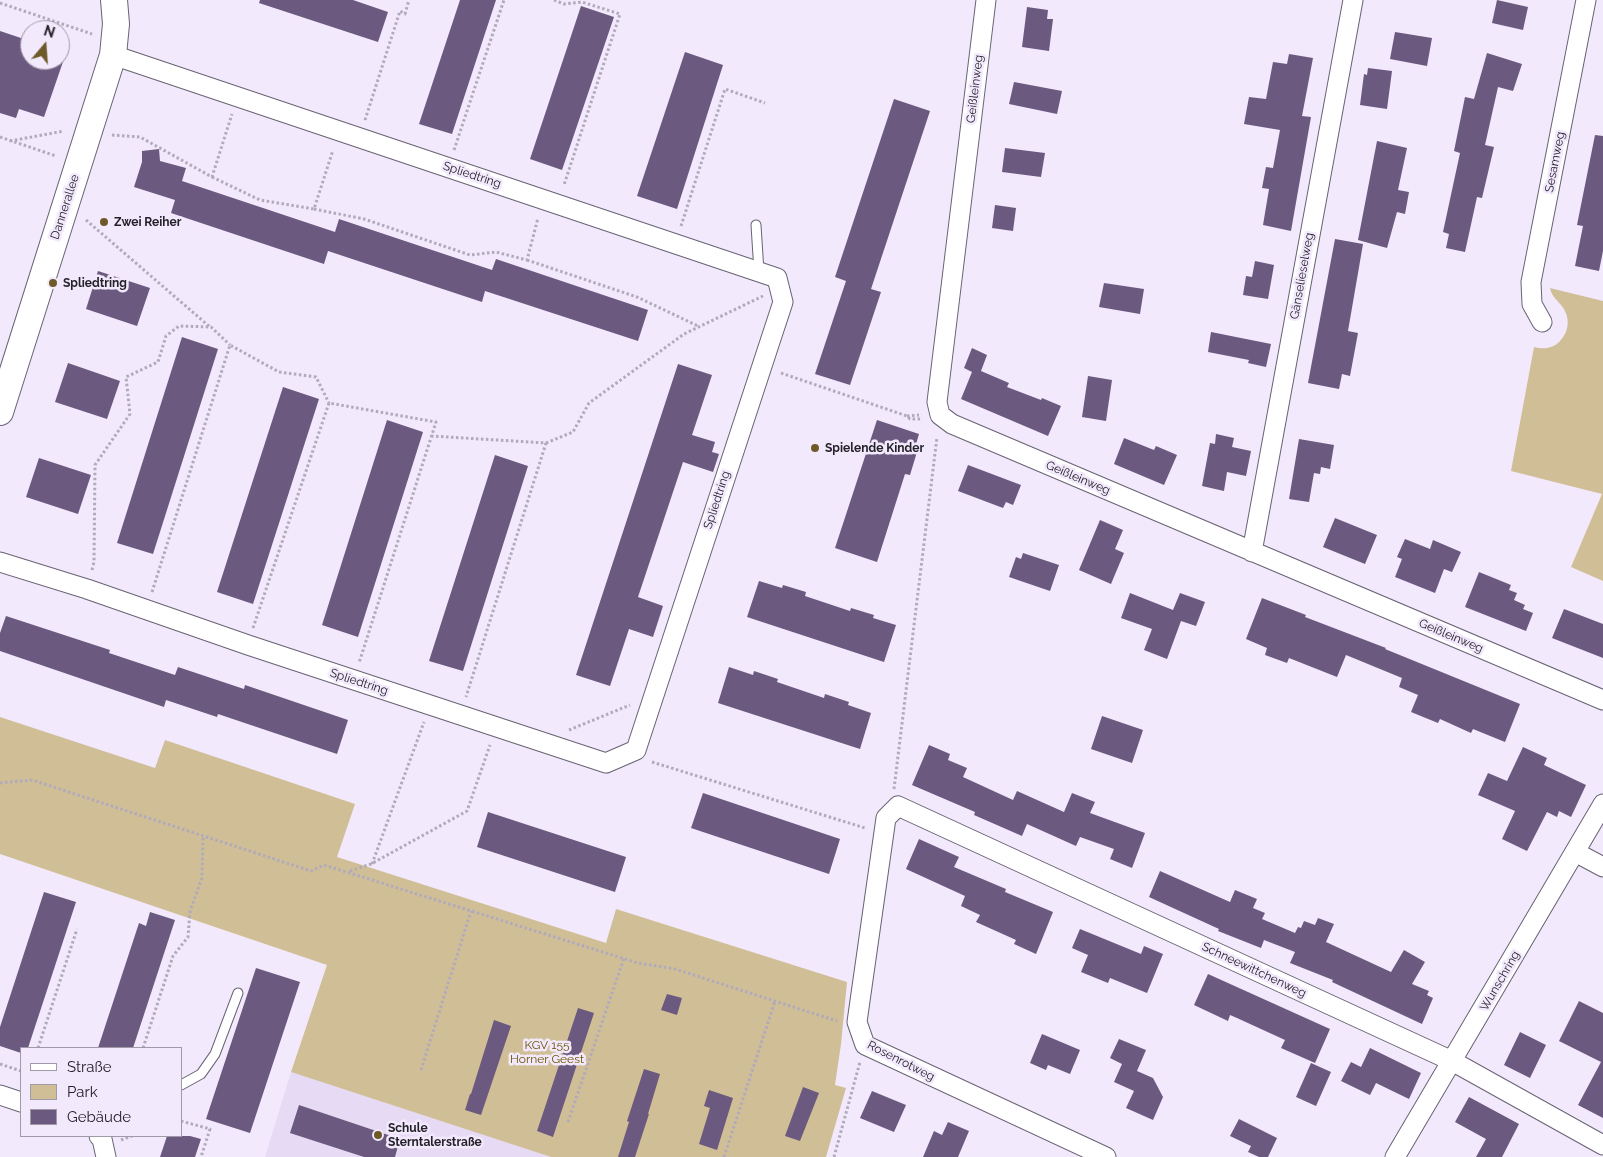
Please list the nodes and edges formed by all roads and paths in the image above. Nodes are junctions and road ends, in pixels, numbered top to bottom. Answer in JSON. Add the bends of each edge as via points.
{"nodes":[{"id":1,"x":114,"y":0,"type":"edge"},
{"id":2,"x":409,"y":0,"type":"edge"},
{"id":3,"x":504,"y":0,"type":"edge"},
{"id":4,"x":554,"y":0,"type":"edge"},
{"id":5,"x":986,"y":0,"type":"edge"},
{"id":6,"x":1352,"y":0,"type":"edge"},
{"id":7,"x":1586,"y":0,"type":"edge"},
{"id":8,"x":0,"y":4,"type":"edge"},
{"id":9,"x":114,"y":48,"type":"junction"},
{"id":10,"x":238,"y":97,"type":"junction"},
{"id":11,"x":765,"y":103,"type":"dead end"},
{"id":12,"x":339,"y":131,"type":"junction"},
{"id":13,"x":76,"y":132,"type":"junction"},
{"id":14,"x":0,"y":137,"type":"edge"},
{"id":15,"x":359,"y":137,"type":"junction"},
{"id":16,"x":10,"y":141,"type":"junction"},
{"id":17,"x":79,"y":164,"type":"junction"},
{"id":18,"x":448,"y":168,"type":"junction"},
{"id":19,"x":212,"y":177,"type":"junction"},
{"id":20,"x":550,"y":202,"type":"junction"},
{"id":21,"x":66,"y":204,"type":"junction"},
{"id":22,"x":314,"y":209,"type":"junction"},
{"id":23,"x":756,"y":225,"type":"dead end"},
{"id":24,"x":675,"y":243,"type":"junction"},
{"id":25,"x":527,"y":260,"type":"junction"},
{"id":26,"x":759,"y":272,"type":"junction"},
{"id":27,"x":779,"y":288,"type":"junction"},
{"id":28,"x":1542,"y":322,"type":"dead end"},
{"id":29,"x":211,"y":327,"type":"junction"},
{"id":30,"x":699,"y":327,"type":"junction"},
{"id":31,"x":230,"y":345,"type":"junction"},
{"id":32,"x":761,"y":367,"type":"junction"},
{"id":33,"x":329,"y":403,"type":"junction"},
{"id":34,"x":0,"y":412,"type":"edge"},
{"id":35,"x":940,"y":415,"type":"junction"},
{"id":36,"x":907,"y":416,"type":"dead end"},
{"id":37,"x":432,"y":436,"type":"junction"},
{"id":38,"x":546,"y":443,"type":"junction"},
{"id":39,"x":1252,"y":552,"type":"junction"},
{"id":40,"x":0,"y":562,"type":"edge"},
{"id":41,"x":87,"y":590,"type":"junction"},
{"id":42,"x":146,"y":610,"type":"junction"},
{"id":43,"x":248,"y":645,"type":"junction"},
{"id":44,"x":354,"y":680,"type":"junction"},
{"id":45,"x":654,"y":695,"type":"junction"},
{"id":46,"x":1603,"y":700,"type":"edge"},
{"id":47,"x":431,"y":705,"type":"junction"},
{"id":48,"x":460,"y":715,"type":"junction"},
{"id":49,"x":496,"y":727,"type":"junction"},
{"id":50,"x":540,"y":741,"type":"junction"},
{"id":51,"x":627,"y":755,"type":"junction"},
{"id":52,"x":0,"y":783,"type":"edge"},
{"id":53,"x":1603,"y":804,"type":"edge"},
{"id":54,"x":898,"y":806,"type":"junction"},
{"id":55,"x":884,"y":834,"type":"junction"},
{"id":56,"x":203,"y":836,"type":"junction"},
{"id":57,"x":1575,"y":852,"type":"junction"},
{"id":58,"x":372,"y":864,"type":"junction"},
{"id":59,"x":1603,"y":867,"type":"edge"},
{"id":60,"x":350,"y":872,"type":"junction"},
{"id":61,"x":471,"y":912,"type":"junction"},
{"id":62,"x":77,"y":928,"type":"dead end"},
{"id":63,"x":624,"y":958,"type":"junction"},
{"id":64,"x":238,"y":993,"type":"dead end"},
{"id":65,"x":775,"y":1001,"type":"junction"},
{"id":66,"x":865,"y":1045,"type":"junction"},
{"id":67,"x":38,"y":1047,"type":"edge"},
{"id":68,"x":143,"y":1047,"type":"edge"},
{"id":69,"x":1452,"y":1061,"type":"junction"},
{"id":70,"x":0,"y":1064,"type":"edge"},
{"id":71,"x":421,"y":1070,"type":"dead end"},
{"id":72,"x":20,"y":1071,"type":"edge"},
{"id":73,"x":182,"y":1084,"type":"edge"},
{"id":74,"x":0,"y":1095,"type":"edge"},
{"id":75,"x":20,"y":1102,"type":"edge"},
{"id":76,"x":182,"y":1121,"type":"edge"},
{"id":77,"x":568,"y":1122,"type":"dead end"},
{"id":78,"x":100,"y":1137,"type":"edge"},
{"id":79,"x":1603,"y":1145,"type":"edge"},
{"id":80,"x":106,"y":1157,"type":"edge"},
{"id":81,"x":201,"y":1157,"type":"edge"},
{"id":82,"x":724,"y":1157,"type":"edge"},
{"id":83,"x":834,"y":1157,"type":"edge"},
{"id":84,"x":1106,"y":1157,"type":"edge"},
{"id":85,"x":1395,"y":1157,"type":"edge"}],
"edges":[{"from":1,"to":9,"type":"street","name":"Dannerallee"},
{"from":2,"to":15,"type":"path","via":[[405,14],[400,11]]},
{"from":3,"to":18,"type":"path"},
{"from":4,"to":20,"type":"path","via":[[564,4],[582,2],[620,14]]},
{"from":5,"to":35,"type":"street","name":"Geißleinweg","via":[[937,402]]},
{"from":6,"to":39,"type":"street","name":"Gänselieselweg"},
{"from":7,"to":28,"type":"street","name":"Sesamweg","via":[[1531,282],[1532,304]]},
{"from":8,"to":9,"type":"path"},
{"from":9,"to":10,"type":"street","name":"Spliedtring"},
{"from":9,"to":13,"type":"street","name":"Dannerallee"},
{"from":10,"to":12,"type":"street","name":"Spliedtring"},
{"from":10,"to":19,"type":"path"},
{"from":11,"to":24,"type":"path","via":[[725,89]]},
{"from":12,"to":15,"type":"street","name":"Spliedtring"},
{"from":12,"to":22,"type":"path"},
{"from":13,"to":16,"type":"path"},
{"from":13,"to":17,"type":"street","name":"Dannerallee"},
{"from":13,"to":19,"type":"path","via":[[140,137]]},
{"from":14,"to":16,"type":"path"},
{"from":15,"to":18,"type":"street","name":"Spliedtring"},
{"from":16,"to":17,"type":"path"},
{"from":17,"to":21,"type":"street","name":"Dannerallee"},
{"from":18,"to":20,"type":"street","name":"Spliedtring"},
{"from":19,"to":22,"type":"path","via":[[260,200]]},
{"from":20,"to":24,"type":"street","name":"Spliedtring"},
{"from":20,"to":25,"type":"path"},
{"from":21,"to":29,"type":"path"},
{"from":21,"to":34,"type":"street","name":"Dannerallee"},
{"from":22,"to":25,"type":"path","via":[[364,219],[470,255],[496,252]]},
{"from":23,"to":26,"type":"lane"},
{"from":24,"to":26,"type":"street","name":"Spliedtring"},
{"from":25,"to":30,"type":"path","via":[[637,297]]},
{"from":26,"to":27,"type":"street","name":"Spliedtring","via":[[777,278]]},
{"from":27,"to":30,"type":"path"},
{"from":27,"to":32,"type":"street","name":"Spliedtring","via":[[782,302]]},
{"from":29,"to":31,"type":"path"},
{"from":29,"to":41,"type":"path","via":[[179,326],[166,336],[158,362],[126,376],[130,414],[95,465],[94,562]]},
{"from":30,"to":38,"type":"path","via":[[676,339],[589,403],[573,432]]},
{"from":31,"to":33,"type":"path","via":[[279,372],[316,377]]},
{"from":31,"to":42,"type":"path"},
{"from":32,"to":36,"type":"path"},
{"from":32,"to":45,"type":"street","name":"Spliedtring"},
{"from":33,"to":37,"type":"path","via":[[436,422]]},
{"from":33,"to":43,"type":"path"},
{"from":35,"to":39,"type":"street","name":"Geißleinweg","via":[[952,424]]},
{"from":35,"to":54,"type":"path","via":[[894,788]]},
{"from":37,"to":38,"type":"path"},
{"from":37,"to":44,"type":"path"},
{"from":38,"to":48,"type":"path"},
{"from":39,"to":46,"type":"street","name":"Geißleinweg"},
{"from":40,"to":41,"type":"street","name":"Spliedtring"},
{"from":41,"to":42,"type":"street","name":"Spliedtring"},
{"from":42,"to":43,"type":"street","name":"Spliedtring"},
{"from":43,"to":44,"type":"street","name":"Spliedtring"},
{"from":44,"to":47,"type":"street","name":"Spliedtring"},
{"from":45,"to":50,"type":"path"},
{"from":45,"to":51,"type":"street","name":"Spliedtring","via":[[636,750]]},
{"from":47,"to":48,"type":"street","name":"Spliedtring"},
{"from":47,"to":58,"type":"path"},
{"from":48,"to":49,"type":"street","name":"Spliedtring"},
{"from":49,"to":50,"type":"street","name":"Spliedtring"},
{"from":49,"to":58,"type":"path","via":[[467,810]]},
{"from":50,"to":51,"type":"street","name":"Spliedtring","via":[[606,763]]},
{"from":51,"to":55,"type":"path"},
{"from":52,"to":56,"type":"path","via":[[32,780]]},
{"from":53,"to":57,"type":"street","name":"Wunschring"},
{"from":54,"to":55,"type":"street","name":"Rosenrotweg","via":[[886,818]]},
{"from":54,"to":69,"type":"street","name":"Schneewittchenweg"},
{"from":55,"to":66,"type":"street","name":"Rosenrotweg","via":[[857,1022]]},
{"from":56,"to":60,"type":"path","via":[[311,871],[324,865]]},
{"from":56,"to":68,"type":"path","via":[[202,878],[190,911],[188,937],[173,956]]},
{"from":57,"to":59,"type":"street"},
{"from":57,"to":69,"type":"street","name":"Wunschring"},
{"from":58,"to":60,"type":"path"},
{"from":60,"to":61,"type":"path"},
{"from":61,"to":63,"type":"path"},
{"from":61,"to":71,"type":"path"},
{"from":62,"to":67,"type":"path"},
{"from":63,"to":65,"type":"path","via":[[675,969]]},
{"from":63,"to":77,"type":"path"},
{"from":64,"to":73,"type":"lane","via":[[215,1054],[201,1074]]},
{"from":65,"to":66,"type":"path","via":[[851,1026]]},
{"from":65,"to":82,"type":"path"},
{"from":66,"to":83,"type":"path"},
{"from":66,"to":84,"type":"street","name":"Rosenrotweg"},
{"from":69,"to":79,"type":"street","name":"Schneewittchenweg"},
{"from":69,"to":85,"type":"street","name":"Wunschring"},
{"from":70,"to":72,"type":"path"},
{"from":74,"to":75,"type":"street"},
{"from":76,"to":81,"type":"path","via":[[210,1129]]},
{"from":78,"to":80,"type":"street"}]}
